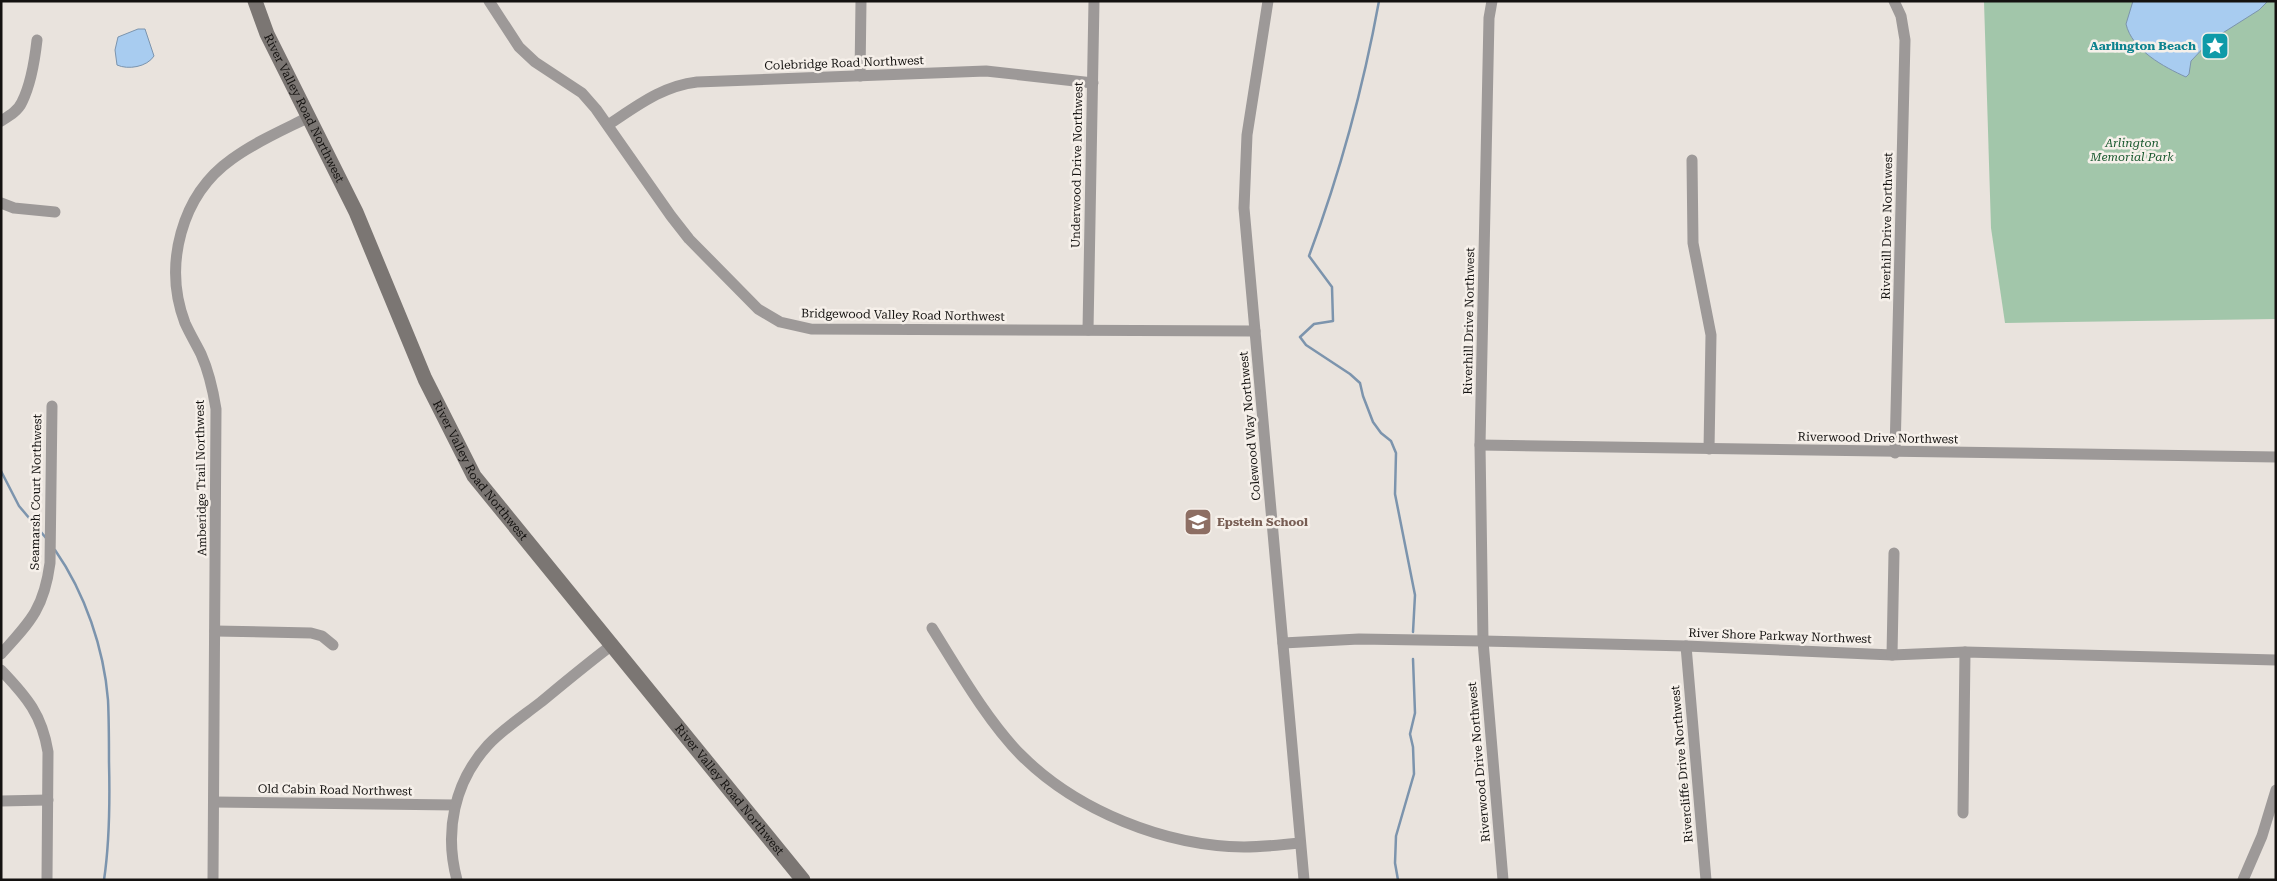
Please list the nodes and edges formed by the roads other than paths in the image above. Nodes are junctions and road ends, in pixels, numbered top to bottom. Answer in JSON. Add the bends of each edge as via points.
{"nodes":[{"id":1,"x":255,"y":1,"type":"edge"},
{"id":2,"x":489,"y":1,"type":"edge"},
{"id":3,"x":861,"y":1,"type":"edge"},
{"id":4,"x":1094,"y":1,"type":"edge"},
{"id":5,"x":1268,"y":1,"type":"edge"},
{"id":6,"x":1492,"y":1,"type":"edge"},
{"id":7,"x":1894,"y":1,"type":"edge"},
{"id":8,"x":37,"y":40,"type":"dead end"},
{"id":9,"x":860,"y":76,"type":"junction"},
{"id":10,"x":1093,"y":82,"type":"junction"},
{"id":11,"x":309,"y":117,"type":"junction"},
{"id":12,"x":1,"y":121,"type":"edge"},
{"id":13,"x":608,"y":125,"type":"junction"},
{"id":14,"x":1692,"y":160,"type":"dead end"},
{"id":15,"x":1,"y":203,"type":"edge"},
{"id":16,"x":56,"y":212,"type":"dead end"},
{"id":17,"x":1088,"y":330,"type":"junction"},
{"id":18,"x":1255,"y":331,"type":"junction"},
{"id":19,"x":52,"y":406,"type":"dead end"},
{"id":20,"x":1480,"y":445,"type":"junction"},
{"id":21,"x":1709,"y":449,"type":"junction"},
{"id":22,"x":1895,"y":453,"type":"junction"},
{"id":23,"x":2276,"y":457,"type":"edge"},
{"id":24,"x":1894,"y":553,"type":"dead end"},
{"id":25,"x":932,"y":628,"type":"dead end"},
{"id":26,"x":215,"y":631,"type":"junction"},
{"id":27,"x":1482,"y":641,"type":"junction"},
{"id":28,"x":1283,"y":643,"type":"junction"},
{"id":29,"x":333,"y":645,"type":"dead end"},
{"id":30,"x":612,"y":645,"type":"junction"},
{"id":31,"x":1686,"y":646,"type":"junction"},
{"id":32,"x":1965,"y":652,"type":"junction"},
{"id":33,"x":1,"y":654,"type":"edge"},
{"id":34,"x":1892,"y":655,"type":"junction"},
{"id":35,"x":2276,"y":660,"type":"edge"},
{"id":36,"x":1,"y":670,"type":"edge"},
{"id":37,"x":2276,"y":790,"type":"edge"},
{"id":38,"x":1,"y":800,"type":"edge"},
{"id":39,"x":48,"y":800,"type":"junction"},
{"id":40,"x":214,"y":802,"type":"junction"},
{"id":41,"x":455,"y":806,"type":"junction"},
{"id":42,"x":1963,"y":813,"type":"dead end"},
{"id":43,"x":1300,"y":843,"type":"junction"},
{"id":44,"x":47,"y":880,"type":"edge"},
{"id":45,"x":213,"y":880,"type":"edge"},
{"id":46,"x":457,"y":880,"type":"edge"},
{"id":47,"x":803,"y":880,"type":"edge"},
{"id":48,"x":1304,"y":880,"type":"edge"},
{"id":49,"x":1502,"y":880,"type":"edge"},
{"id":50,"x":1706,"y":880,"type":"edge"},
{"id":51,"x":2243,"y":880,"type":"edge"}],
"edges":[{"from":1,"to":11,"type":"street","name":"River Valley Road Northwest","via":[[267,34]]},
{"from":2,"to":13,"type":"street","name":"Bridgewood Valley Road Northwest","via":[[519,47],[535,62],[582,93]]},
{"from":3,"to":9,"type":"street"},
{"from":4,"to":10,"type":"street","name":"Underwood Drive Northwest"},
{"from":5,"to":18,"type":"street","name":"Colewood Way Northwest","via":[[1244,171],[1244,208]]},
{"from":6,"to":20,"type":"street","name":"Riverhill Drive Northwest","via":[[1489,18]]},
{"from":7,"to":22,"type":"street","name":"Riverhill Drive Northwest","via":[[1901,16],[1905,40]]},
{"from":8,"to":12,"type":"street","via":[[22,103]]},
{"from":9,"to":10,"type":"street","name":"Colebridge Road Northwest","via":[[986,71]]},
{"from":9,"to":13,"type":"street","name":"Colebridge Road Northwest","via":[[683,84],[656,94]]},
{"from":10,"to":17,"type":"street","name":"Underwood Drive Northwest"},
{"from":11,"to":26,"type":"street","name":"Amberidge Trail Northwest","via":[[244,150],[218,171],[192,203],[178,241],[176,272],[180,304],[208,371],[216,409]]},
{"from":11,"to":30,"type":"street","name":"River Valley Road Northwest","via":[[356,212],[425,379],[474,476]]},
{"from":13,"to":17,"type":"street","name":"Bridgewood Valley Road Northwest","via":[[689,239],[758,308],[780,322],[811,329]]},
{"from":14,"to":21,"type":"street","via":[[1693,243],[1711,335]]},
{"from":15,"to":16,"type":"street","via":[[14,208]]},
{"from":17,"to":18,"type":"street","name":"Bridgewood Valley Road Northwest"},
{"from":18,"to":28,"type":"street","name":"Colewood Way Northwest"},
{"from":19,"to":33,"type":"street","name":"Seamarsh Court Northwest","via":[[47,586],[31,620]]},
{"from":20,"to":21,"type":"street","name":"Riverwood Drive Northwest"},
{"from":20,"to":27,"type":"street","name":"Riverhill Drive Northwest"},
{"from":21,"to":22,"type":"street","name":"Riverwood Drive Northwest"},
{"from":22,"to":23,"type":"street","name":"Riverwood Drive Northwest"},
{"from":24,"to":34,"type":"street"},
{"from":25,"to":43,"type":"street","via":[[1007,738],[1036,769],[1074,798],[1101,812],[1187,840],[1243,847]]},
{"from":26,"to":29,"type":"street","via":[[311,633],[322,636]]},
{"from":26,"to":40,"type":"street","name":"Amberidge Trail Northwest"},
{"from":27,"to":28,"type":"street","name":"River Shore Parkway Northwest","via":[[1359,639]]},
{"from":27,"to":31,"type":"street","name":"River Shore Parkway Northwest"},
{"from":27,"to":49,"type":"street","name":"Riverwood Drive Northwest"},
{"from":28,"to":43,"type":"street","name":"Colewood Way Northwest"},
{"from":30,"to":41,"type":"street","via":[[489,745],[467,774]]},
{"from":30,"to":47,"type":"street","name":"River Valley Road Northwest"},
{"from":31,"to":34,"type":"street","name":"River Shore Parkway Northwest"},
{"from":31,"to":50,"type":"street","name":"Rivercliffe Drive Northwest"},
{"from":32,"to":34,"type":"street","name":"River Shore Parkway Northwest"},
{"from":32,"to":35,"type":"street","name":"River Shore Parkway Northwest"},
{"from":32,"to":42,"type":"street"},
{"from":36,"to":39,"type":"street","via":[[24,694],[40,722],[48,752]]},
{"from":37,"to":51,"type":"street","via":[[2262,836]]},
{"from":38,"to":39,"type":"street"},
{"from":39,"to":44,"type":"street"},
{"from":40,"to":41,"type":"street","name":"Old Cabin Road Northwest"},
{"from":40,"to":45,"type":"street","name":"Amberidge Trail Northwest"},
{"from":41,"to":46,"type":"street","via":[[451,848]]},
{"from":43,"to":48,"type":"street","name":"Colewood Way Northwest"}]}
